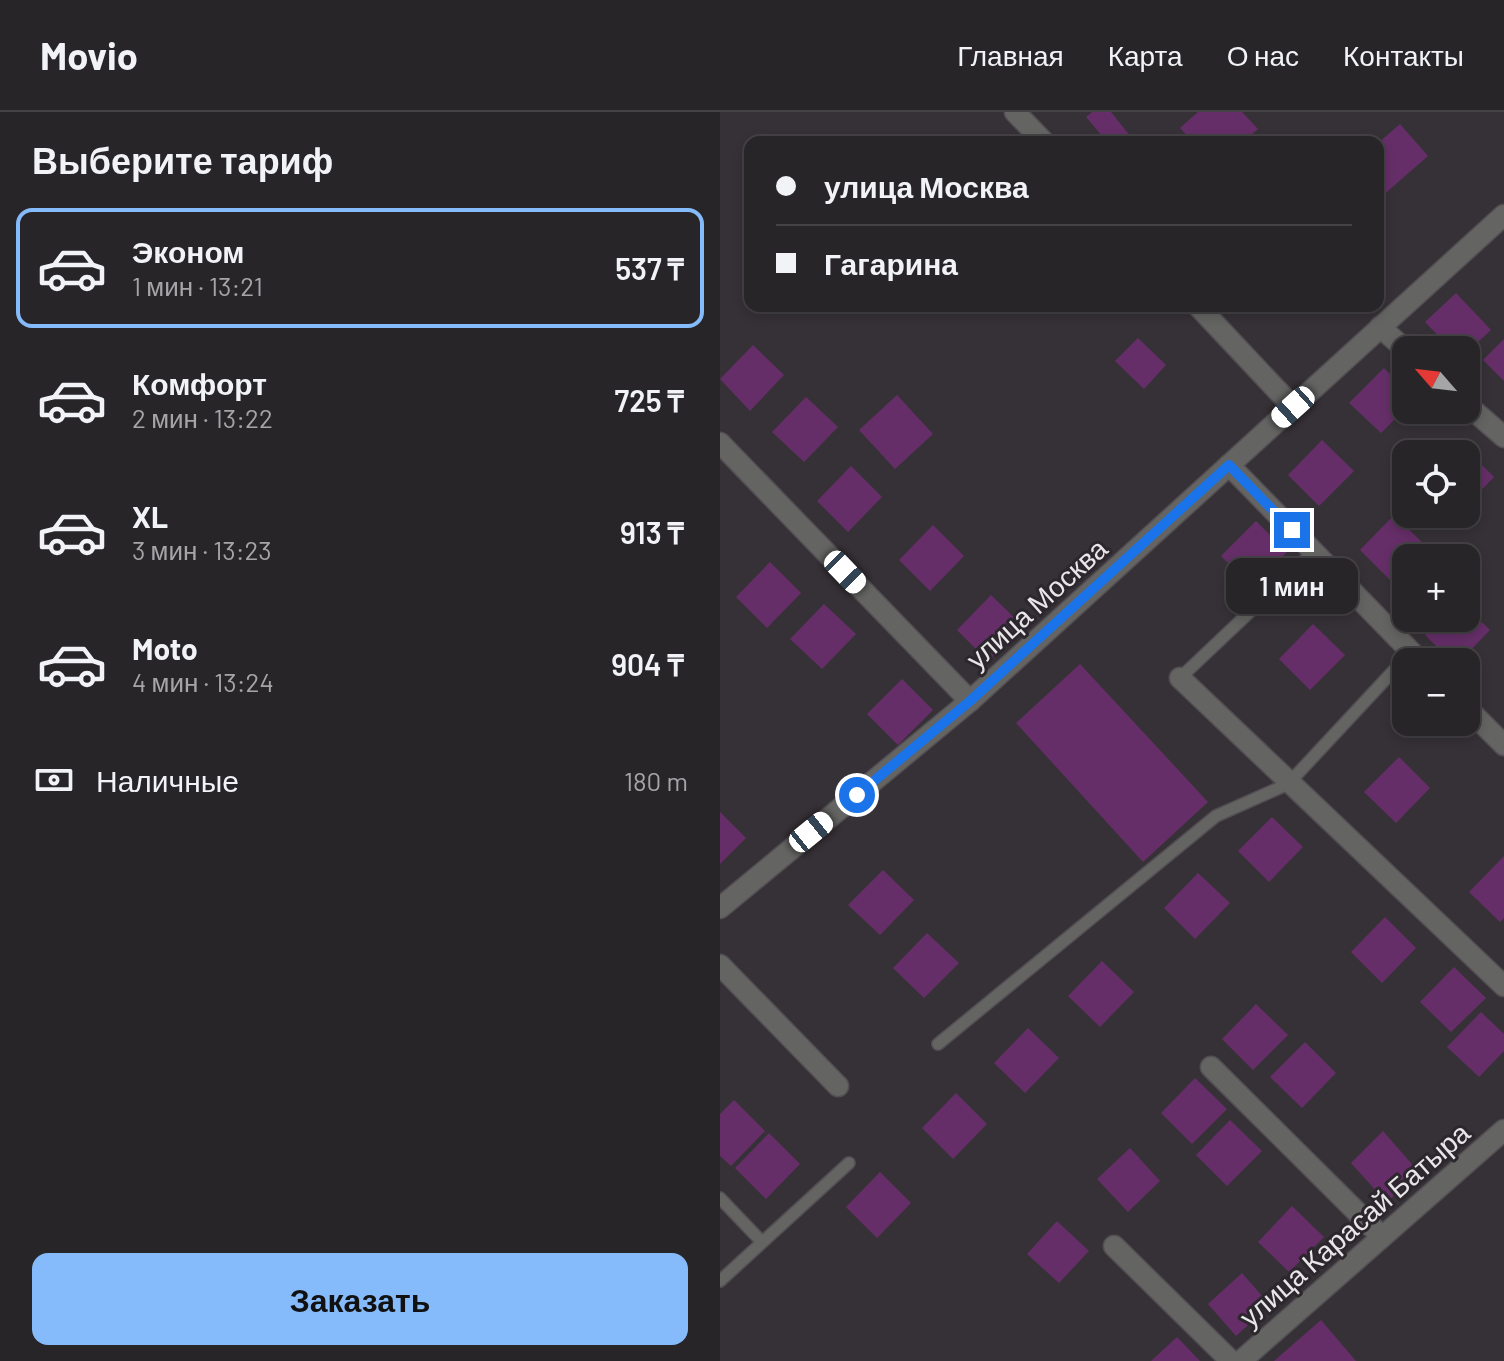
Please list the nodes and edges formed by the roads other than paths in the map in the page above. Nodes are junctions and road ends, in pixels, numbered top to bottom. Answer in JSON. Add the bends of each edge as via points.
{"nodes":[{"id":1,"x":1024,"y":115,"type":"edge"},
{"id":2,"x":1040,"y":136,"type":"edge"},
{"id":3,"x":1504,"y":215,"type":"edge"},
{"id":4,"x":1204,"y":312,"type":"edge"},
{"id":5,"x":1380,"y":327,"type":"junction"},
{"id":6,"x":1392,"y":338,"type":"edge"},
{"id":7,"x":1293,"y":407,"type":"junction"},
{"id":8,"x":1480,"y":416,"type":"edge"},
{"id":9,"x":1504,"y":437,"type":"edge"},
{"id":10,"x":720,"y":443,"type":"edge"},
{"id":11,"x":1229,"y":465,"type":"junction"},
{"id":12,"x":1313,"y":552,"type":"junction"},
{"id":13,"x":1407,"y":648,"type":"edge"},
{"id":14,"x":1180,"y":678,"type":"joint"},
{"id":15,"x":1392,"y":681,"type":"edge"},
{"id":16,"x":970,"y":701,"type":"junction"},
{"id":17,"x":1480,"y":721,"type":"edge"},
{"id":18,"x":1504,"y":745,"type":"edge"},
{"id":19,"x":1288,"y":784,"type":"junction"},
{"id":20,"x":720,"y":908,"type":"edge"},
{"id":21,"x":720,"y":965,"type":"edge"},
{"id":22,"x":1504,"y":986,"type":"edge"},
{"id":23,"x":938,"y":1044,"type":"dead end"},
{"id":24,"x":1211,"y":1067,"type":"dead end"},
{"id":25,"x":838,"y":1086,"type":"dead end"},
{"id":26,"x":1504,"y":1130,"type":"edge"},
{"id":27,"x":849,"y":1163,"type":"dead end"},
{"id":28,"x":720,"y":1198,"type":"edge"},
{"id":29,"x":1382,"y":1237,"type":"junction"},
{"id":30,"x":762,"y":1242,"type":"junction"},
{"id":31,"x":1114,"y":1246,"type":"dead end"},
{"id":32,"x":720,"y":1281,"type":"edge"},
{"id":33,"x":1231,"y":1361,"type":"edge"},
{"id":34,"x":1241,"y":1361,"type":"edge"}],
"edges":[{"from":1,"to":2,"type":"street"},
{"from":3,"to":5,"type":"street","name":"улица Москва"},
{"from":4,"to":7,"type":"street"},
{"from":5,"to":6,"type":"street"},
{"from":5,"to":7,"type":"street","name":"улица Москва"},
{"from":7,"to":11,"type":"street","name":"улица Москва"},
{"from":8,"to":9,"type":"street"},
{"from":10,"to":16,"type":"street"},
{"from":11,"to":12,"type":"street"},
{"from":11,"to":16,"type":"street","name":"улица Москва"},
{"from":12,"to":13,"type":"street"},
{"from":12,"to":14,"type":"lane"},
{"from":14,"to":19,"type":"street"},
{"from":15,"to":19,"type":"lane"},
{"from":16,"to":20,"type":"street","name":"улица Москва"},
{"from":17,"to":18,"type":"street"},
{"from":19,"to":22,"type":"street"},
{"from":19,"to":23,"type":"lane","via":[[1216,816]]},
{"from":21,"to":25,"type":"street"},
{"from":24,"to":29,"type":"street"},
{"from":26,"to":29,"type":"street","name":"улица Карасай Батыра"},
{"from":27,"to":30,"type":"lane"},
{"from":28,"to":30,"type":"lane"},
{"from":29,"to":34,"type":"street","name":"улица Карасай Батыра"},
{"from":30,"to":32,"type":"lane"},
{"from":31,"to":33,"type":"street"}]}
